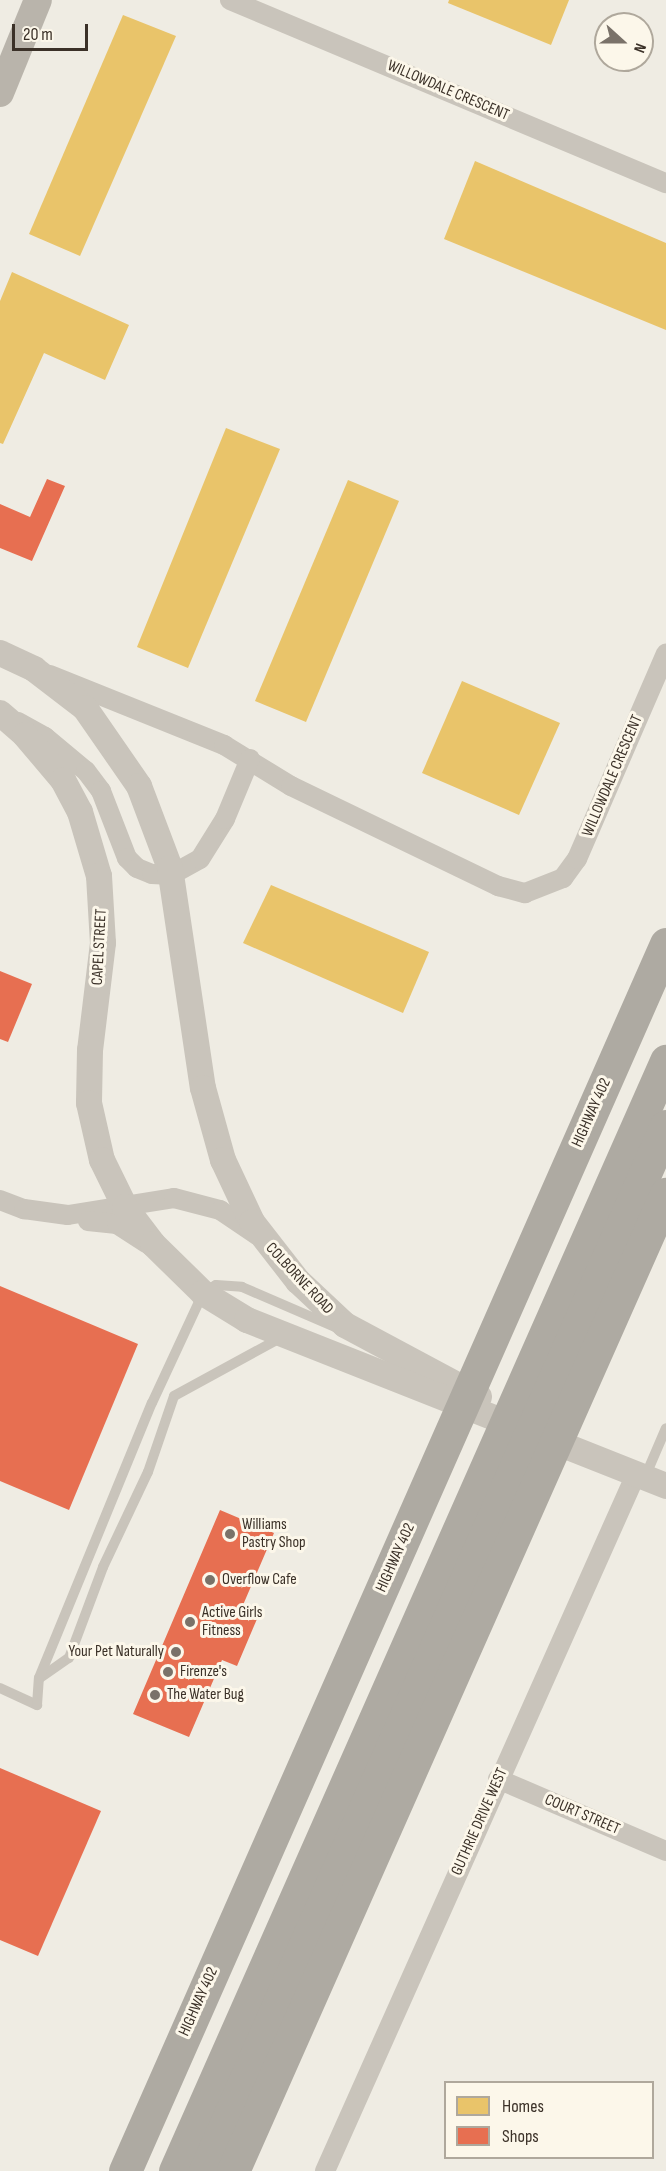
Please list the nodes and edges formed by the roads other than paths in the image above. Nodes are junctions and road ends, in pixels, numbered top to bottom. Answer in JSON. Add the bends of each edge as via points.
{"nodes":[{"id":1,"x":38,"y":0,"type":"edge"},
{"id":2,"x":230,"y":0,"type":"edge"},
{"id":3,"x":0,"y":93,"type":"edge"},
{"id":4,"x":666,"y":183,"type":"edge"},
{"id":5,"x":0,"y":653,"type":"edge"},
{"id":6,"x":666,"y":653,"type":"edge"},
{"id":7,"x":34,"y":669,"type":"junction"},
{"id":8,"x":0,"y":712,"type":"edge"},
{"id":9,"x":250,"y":759,"type":"junction"},
{"id":10,"x":171,"y":875,"type":"junction"},
{"id":11,"x":666,"y":944,"type":"edge"},
{"id":12,"x":666,"y":1061,"type":"edge"},
{"id":13,"x":666,"y":1126,"type":"edge"},
{"id":14,"x":666,"y":1194,"type":"edge"},
{"id":15,"x":0,"y":1200,"type":"edge"},
{"id":16,"x":125,"y":1207,"type":"junction"},
{"id":17,"x":24,"y":1209,"type":"junction"},
{"id":18,"x":271,"y":1247,"type":"junction"},
{"id":19,"x":170,"y":1263,"type":"junction"},
{"id":20,"x":203,"y":1293,"type":"junction"},
{"id":21,"x":284,"y":1336,"type":"junction"},
{"id":22,"x":366,"y":1338,"type":"junction"},
{"id":23,"x":550,"y":1389,"type":"junction"},
{"id":24,"x":666,"y":1428,"type":"edge"},
{"id":25,"x":561,"y":1442,"type":"junction"},
{"id":26,"x":516,"y":1467,"type":"junction"},
{"id":27,"x":649,"y":1479,"type":"edge"},
{"id":28,"x":39,"y":1678,"type":"junction"},
{"id":29,"x":0,"y":1688,"type":"edge"},
{"id":30,"x":498,"y":1779,"type":"junction"},
{"id":31,"x":666,"y":1851,"type":"edge"},
{"id":32,"x":124,"y":2171,"type":"edge"},
{"id":33,"x":175,"y":2171,"type":"edge"},
{"id":34,"x":205,"y":2171,"type":"edge"},
{"id":35,"x":233,"y":2171,"type":"edge"},
{"id":36,"x":325,"y":2171,"type":"edge"}],
"edges":[{"from":1,"to":3,"type":"main road"},
{"from":2,"to":4,"type":"street","name":"WILLOWDALE CRESCENT"},
{"from":5,"to":7,"type":"street"},
{"from":6,"to":9,"type":"street","name":"WILLOWDALE CRESCENT","via":[[577,859],[563,878],[525,892],[498,886],[291,786]]},
{"from":7,"to":9,"type":"street","via":[[144,710]]},
{"from":7,"to":10,"type":"street","via":[[85,708],[117,750],[139,786]]},
{"from":8,"to":10,"type":"street","name":"CAPEL STREET","via":[[45,737],[86,771],[100,791],[127,858],[136,868]]},
{"from":8,"to":16,"type":"street","name":"CAPEL STREET","via":[[63,780],[80,812],[99,876],[103,943],[90,1050],[89,1103],[102,1160]]},
{"from":9,"to":10,"type":"street","via":[[225,819],[200,859]]},
{"from":10,"to":18,"type":"street","via":[[208,1106],[235,1192]]},
{"from":11,"to":32,"type":"highway","name":"HIGHWAY 402"},
{"from":12,"to":23,"type":"highway"},
{"from":13,"to":23,"type":"highway"},
{"from":14,"to":23,"type":"highway"},
{"from":15,"to":17,"type":"street","name":"COLBORNE ROAD"},
{"from":16,"to":17,"type":"street","name":"COLBORNE ROAD","via":[[68,1215]]},
{"from":16,"to":18,"type":"street","name":"COLBORNE ROAD","via":[[158,1199],[190,1201],[237,1218]]},
{"from":16,"to":19,"type":"street","name":"COLBORNE ROAD"},
{"from":17,"to":19,"type":"street","via":[[67,1221],[117,1224]]},
{"from":18,"to":22,"type":"street","name":"COLBORNE ROAD","via":[[320,1305]]},
{"from":19,"to":20,"type":"street","name":"COLBORNE ROAD"},
{"from":20,"to":21,"type":"street","name":"COLBORNE ROAD"},
{"from":20,"to":22,"type":"lane","via":[[216,1285],[242,1287],[321,1323]]},
{"from":20,"to":28,"type":"lane","via":[[152,1403]]},
{"from":21,"to":25,"type":"street","name":"COLBORNE ROAD"},
{"from":21,"to":28,"type":"lane","via":[[174,1396],[148,1472],[103,1567],[69,1658]]},
{"from":22,"to":25,"type":"street","name":"COLBORNE ROAD"},
{"from":23,"to":26,"type":"highway"},
{"from":24,"to":27,"type":"lane"},
{"from":25,"to":27,"type":"street","name":"COLBORNE ROAD"},
{"from":26,"to":33,"type":"highway"},
{"from":26,"to":34,"type":"highway"},
{"from":26,"to":35,"type":"highway"},
{"from":27,"to":30,"type":"street","name":"GUTHRIE DRIVE WEST"},
{"from":28,"to":29,"type":"lane","via":[[37,1705]]},
{"from":30,"to":31,"type":"street","name":"COURT STREET"},
{"from":30,"to":36,"type":"street","name":"GUTHRIE DRIVE WEST"}]}
